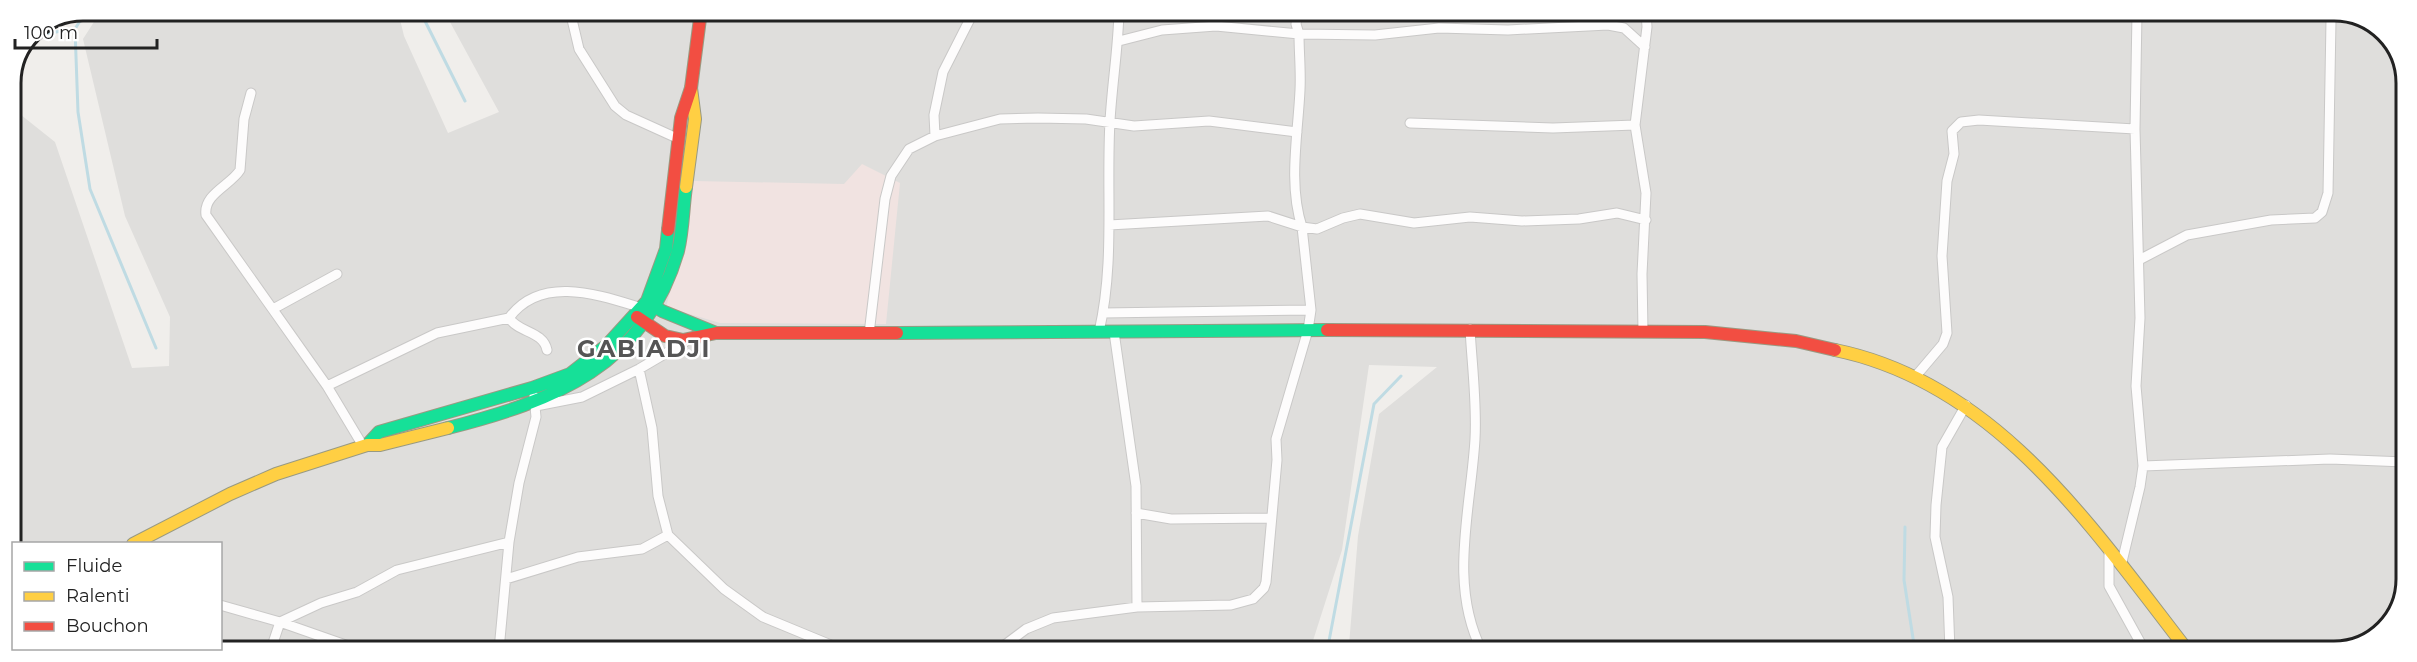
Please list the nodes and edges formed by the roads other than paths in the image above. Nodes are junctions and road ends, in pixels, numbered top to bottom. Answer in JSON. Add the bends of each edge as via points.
{"nodes":[{"id":1,"x":572,"y":21,"type":"edge"},
{"id":2,"x":700,"y":21,"type":"edge"},
{"id":3,"x":969,"y":21,"type":"edge"},
{"id":4,"x":1119,"y":21,"type":"edge"},
{"id":5,"x":1298,"y":21,"type":"edge"},
{"id":6,"x":1646,"y":21,"type":"edge"},
{"id":7,"x":2137,"y":21,"type":"edge"},
{"id":8,"x":2331,"y":21,"type":"edge"},
{"id":9,"x":1299,"y":34,"type":"junction"},
{"id":10,"x":1119,"y":41,"type":"junction"},
{"id":11,"x":1645,"y":47,"type":"junction"},
{"id":12,"x":692,"y":88,"type":"junction"},
{"id":13,"x":251,"y":93,"type":"dead end"},
{"id":14,"x":1110,"y":122,"type":"junction"},
{"id":15,"x":1410,"y":123,"type":"dead end"},
{"id":16,"x":1635,"y":125,"type":"junction"},
{"id":17,"x":2135,"y":129,"type":"junction"},
{"id":18,"x":1297,"y":132,"type":"junction"},
{"id":19,"x":935,"y":136,"type":"junction"},
{"id":20,"x":679,"y":139,"type":"junction"},
{"id":21,"x":1646,"y":220,"type":"junction"},
{"id":22,"x":1109,"y":225,"type":"junction"},
{"id":23,"x":1302,"y":227,"type":"junction"},
{"id":24,"x":2139,"y":260,"type":"junction"},
{"id":25,"x":337,"y":274,"type":"dead end"},
{"id":26,"x":273,"y":309,"type":"junction"},
{"id":27,"x":1311,"y":309,"type":"junction"},
{"id":28,"x":645,"y":311,"type":"junction"},
{"id":29,"x":1103,"y":313,"type":"junction"},
{"id":30,"x":509,"y":318,"type":"junction"},
{"id":31,"x":1470,"y":329,"type":"junction"},
{"id":32,"x":1308,"y":330,"type":"junction"},
{"id":33,"x":1643,"y":331,"type":"junction"},
{"id":34,"x":1099,"y":332,"type":"junction"},
{"id":35,"x":1114,"y":332,"type":"junction"},
{"id":36,"x":716,"y":333,"type":"junction"},
{"id":37,"x":869,"y":334,"type":"junction"},
{"id":38,"x":685,"y":342,"type":"junction"},
{"id":39,"x":547,"y":350,"type":"dead end"},
{"id":40,"x":639,"y":369,"type":"junction"},
{"id":41,"x":1915,"y":377,"type":"junction"},
{"id":42,"x":327,"y":386,"type":"junction"},
{"id":43,"x":532,"y":388,"type":"junction"},
{"id":44,"x":535,"y":405,"type":"junction"},
{"id":45,"x":1966,"y":405,"type":"junction"},
{"id":46,"x":365,"y":445,"type":"junction"},
{"id":47,"x":2396,"y":462,"type":"edge"},
{"id":48,"x":2143,"y":466,"type":"junction"},
{"id":49,"x":1136,"y":513,"type":"junction"},
{"id":50,"x":1271,"y":518,"type":"junction"},
{"id":51,"x":668,"y":535,"type":"junction"},
{"id":52,"x":135,"y":542,"type":"edge"},
{"id":53,"x":509,"y":542,"type":"junction"},
{"id":54,"x":2109,"y":552,"type":"junction"},
{"id":55,"x":2121,"y":566,"type":"junction"},
{"id":56,"x":506,"y":579,"type":"junction"},
{"id":57,"x":222,"y":606,"type":"edge"},
{"id":58,"x":1137,"y":607,"type":"junction"},
{"id":59,"x":280,"y":622,"type":"junction"},
{"id":60,"x":274,"y":641,"type":"edge"},
{"id":61,"x":334,"y":641,"type":"edge"},
{"id":62,"x":500,"y":641,"type":"edge"},
{"id":63,"x":821,"y":641,"type":"edge"},
{"id":64,"x":1010,"y":641,"type":"edge"},
{"id":65,"x":1478,"y":641,"type":"edge"},
{"id":66,"x":1950,"y":641,"type":"edge"},
{"id":67,"x":2139,"y":641,"type":"edge"},
{"id":68,"x":2180,"y":641,"type":"edge"}],
"edges":[{"from":1,"to":20,"type":"street","via":[[579,49],[615,106]]},
{"from":2,"to":12,"type":"street"},
{"from":3,"to":19,"type":"street","via":[[943,72],[934,115]]},
{"from":4,"to":10,"type":"street"},
{"from":5,"to":9,"type":"street"},
{"from":6,"to":11,"type":"street"},
{"from":7,"to":17,"type":"street"},
{"from":8,"to":24,"type":"street","via":[[2330,159],[2328,193],[2320,215],[2315,219],[2281,219],[2187,235]]},
{"from":9,"to":10,"type":"street","via":[[1216,26],[1162,30]]},
{"from":9,"to":11,"type":"street","via":[[1374,35],[1439,28],[1508,30],[1608,25],[1624,28]]},
{"from":9,"to":18,"type":"street"},
{"from":10,"to":14,"type":"street"},
{"from":11,"to":16,"type":"street"},
{"from":12,"to":20,"type":"street","via":[[681,118]]},
{"from":12,"to":28,"type":"street","via":[[695,119],[678,250],[664,292]]},
{"from":13,"to":26,"type":"street","via":[[244,119],[240,170],[212,197],[206,210],[212,225]]},
{"from":14,"to":18,"type":"street","via":[[1134,126],[1209,121]]},
{"from":14,"to":19,"type":"street","via":[[1086,118],[1000,119]]},
{"from":14,"to":22,"type":"street"},
{"from":15,"to":16,"type":"street","via":[[1553,128]]},
{"from":16,"to":21,"type":"street","via":[[1646,193]]},
{"from":17,"to":24,"type":"street"},
{"from":17,"to":41,"type":"street","via":[[1979,120],[1954,127],[1941,256],[1947,333]]},
{"from":18,"to":23,"type":"street","via":[[1298,213]]},
{"from":19,"to":37,"type":"street","via":[[909,149],[891,176]]},
{"from":20,"to":28,"type":"street","via":[[666,249]]},
{"from":21,"to":23,"type":"street","via":[[1617,213],[1578,219],[1522,221],[1470,217],[1414,223],[1360,214],[1317,229]]},
{"from":21,"to":33,"type":"street"},
{"from":22,"to":23,"type":"street","via":[[1268,216]]},
{"from":22,"to":29,"type":"street"},
{"from":23,"to":27,"type":"street"},
{"from":24,"to":48,"type":"street","via":[[2136,386]]},
{"from":25,"to":26,"type":"street"},
{"from":26,"to":42,"type":"street"},
{"from":27,"to":29,"type":"street"},
{"from":27,"to":32,"type":"street"},
{"from":28,"to":30,"type":"street","via":[[589,293],[563,291],[521,304]]},
{"from":28,"to":36,"type":"street","via":[[702,325]]},
{"from":28,"to":38,"type":"street","via":[[672,339]]},
{"from":28,"to":43,"type":"street","via":[[570,374]]},
{"from":28,"to":44,"type":"street","via":[[630,342],[596,373]]},
{"from":29,"to":34,"type":"street"},
{"from":30,"to":39,"type":"street","via":[[514,325],[541,339]]},
{"from":30,"to":42,"type":"street","via":[[437,333]]},
{"from":31,"to":32,"type":"street"},
{"from":31,"to":33,"type":"street"},
{"from":31,"to":65,"type":"street","via":[[1475,438],[1464,581],[1468,615]]},
{"from":32,"to":35,"type":"street"},
{"from":32,"to":50,"type":"street","via":[[1276,439]]},
{"from":33,"to":41,"type":"street","via":[[1710,331],[1811,342]]},
{"from":34,"to":35,"type":"street"},
{"from":34,"to":37,"type":"street"},
{"from":35,"to":49,"type":"street","via":[[1136,486]]},
{"from":36,"to":37,"type":"street"},
{"from":36,"to":38,"type":"street"},
{"from":38,"to":40,"type":"street"},
{"from":40,"to":44,"type":"street","via":[[582,397]]},
{"from":40,"to":51,"type":"street","via":[[652,428],[658,496]]},
{"from":41,"to":45,"type":"street"},
{"from":42,"to":46,"type":"street"},
{"from":43,"to":44,"type":"street"},
{"from":43,"to":46,"type":"street","via":[[379,432]]},
{"from":44,"to":46,"type":"street","via":[[380,445]]},
{"from":44,"to":53,"type":"street","via":[[533,434],[519,483]]},
{"from":45,"to":54,"type":"street","via":[[2028,456]]},
{"from":45,"to":66,"type":"street","via":[[1942,447],[1936,505],[1935,537],[1948,597]]},
{"from":46,"to":52,"type":"street","via":[[276,474]]},
{"from":47,"to":48,"type":"street","via":[[2330,459]]},
{"from":48,"to":55,"type":"street"},
{"from":49,"to":50,"type":"street","via":[[1171,519]]},
{"from":49,"to":58,"type":"street"},
{"from":50,"to":58,"type":"street","via":[[1266,582],[1253,599],[1231,605]]},
{"from":51,"to":56,"type":"street","via":[[642,549],[571,558]]},
{"from":51,"to":63,"type":"street","via":[[724,590],[763,617]]},
{"from":53,"to":56,"type":"street"},
{"from":53,"to":59,"type":"street","via":[[397,570],[357,592]]},
{"from":54,"to":55,"type":"street"},
{"from":54,"to":67,"type":"street","via":[[2109,586]]},
{"from":55,"to":68,"type":"street"},
{"from":56,"to":62,"type":"street"},
{"from":57,"to":59,"type":"street"},
{"from":58,"to":64,"type":"street","via":[[1047,620]]},
{"from":59,"to":60,"type":"street"},
{"from":59,"to":61,"type":"street"}]}
